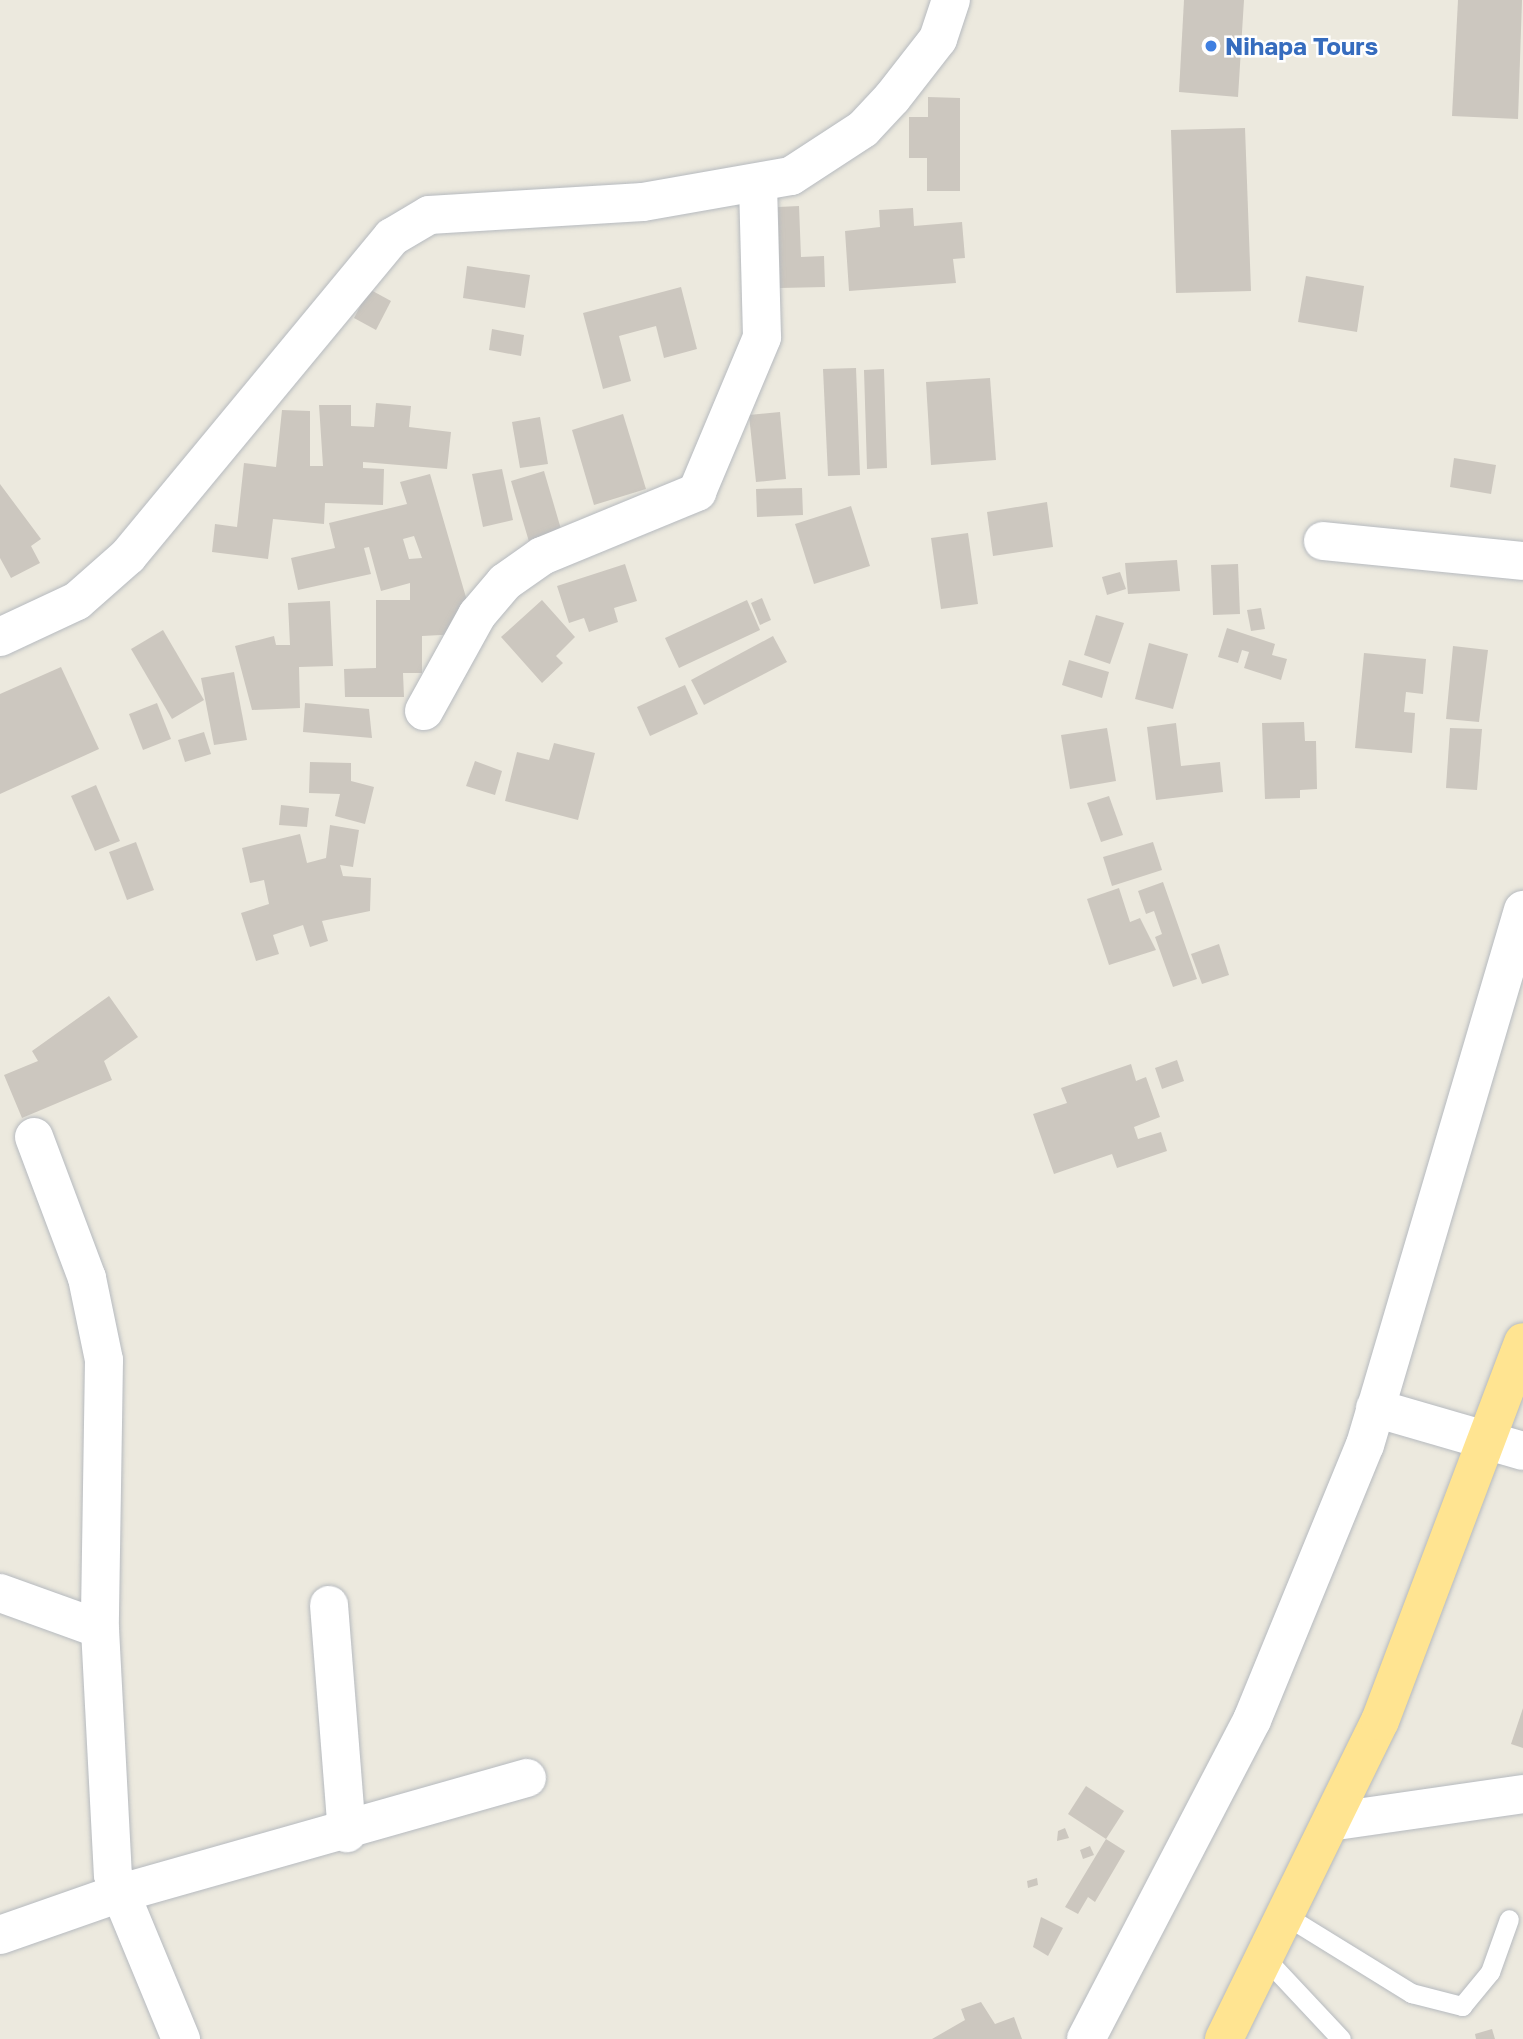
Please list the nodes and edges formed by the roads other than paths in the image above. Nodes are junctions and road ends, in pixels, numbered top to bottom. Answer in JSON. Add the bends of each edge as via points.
{"nodes":[{"id":1,"x":951,"y":0,"type":"edge"},
{"id":2,"x":758,"y":185,"type":"junction"},
{"id":3,"x":1323,"y":541,"type":"dead end"},
{"id":4,"x":1523,"y":561,"type":"edge"},
{"id":5,"x":0,"y":637,"type":"edge"},
{"id":6,"x":424,"y":710,"type":"dead end"},
{"id":7,"x":1523,"y":910,"type":"edge"},
{"id":8,"x":34,"y":1137,"type":"dead end"},
{"id":9,"x":1523,"y":1342,"type":"edge"},
{"id":10,"x":1375,"y":1408,"type":"junction"},
{"id":11,"x":1505,"y":1448,"type":"edge"},
{"id":12,"x":0,"y":1593,"type":"edge"},
{"id":13,"x":329,"y":1605,"type":"dead end"},
{"id":14,"x":100,"y":1629,"type":"junction"},
{"id":15,"x":527,"y":1778,"type":"dead end"},
{"id":16,"x":1523,"y":1794,"type":"edge"},
{"id":17,"x":1336,"y":1821,"type":"junction"},
{"id":18,"x":347,"y":1833,"type":"junction"},
{"id":19,"x":117,"y":1894,"type":"junction"},
{"id":20,"x":1288,"y":1916,"type":"junction"},
{"id":21,"x":1509,"y":1919,"type":"dead end"},
{"id":22,"x":0,"y":1935,"type":"edge"},
{"id":23,"x":1267,"y":1960,"type":"junction"},
{"id":24,"x":181,"y":2039,"type":"edge"},
{"id":25,"x":1086,"y":2039,"type":"edge"},
{"id":26,"x":1224,"y":2039,"type":"edge"},
{"id":27,"x":1341,"y":2039,"type":"edge"}],
"edges":[{"from":1,"to":2,"type":"street","via":[[938,38],[863,129],[817,162]]},
{"from":2,"to":5,"type":"street","via":[[643,202],[429,215],[392,237],[128,556],[77,601]]},
{"from":2,"to":6,"type":"street","via":[[762,337],[698,492],[542,556],[505,582],[477,615]]},
{"from":3,"to":4,"type":"street"},
{"from":7,"to":10,"type":"street"},
{"from":8,"to":14,"type":"street","via":[[87,1278],[104,1360]]},
{"from":9,"to":11,"type":"highway"},
{"from":10,"to":11,"type":"street"},
{"from":10,"to":25,"type":"street","via":[[1252,1720]]},
{"from":11,"to":17,"type":"highway"},
{"from":12,"to":14,"type":"street"},
{"from":13,"to":18,"type":"street"},
{"from":14,"to":19,"type":"street"},
{"from":15,"to":18,"type":"street"},
{"from":16,"to":17,"type":"street"},
{"from":17,"to":20,"type":"highway"},
{"from":18,"to":19,"type":"street"},
{"from":19,"to":22,"type":"street"},
{"from":19,"to":24,"type":"street"},
{"from":20,"to":21,"type":"lane","via":[[1411,1993],[1462,2006],[1490,1972]]},
{"from":20,"to":23,"type":"highway"},
{"from":23,"to":26,"type":"highway"},
{"from":23,"to":27,"type":"lane"}]}
